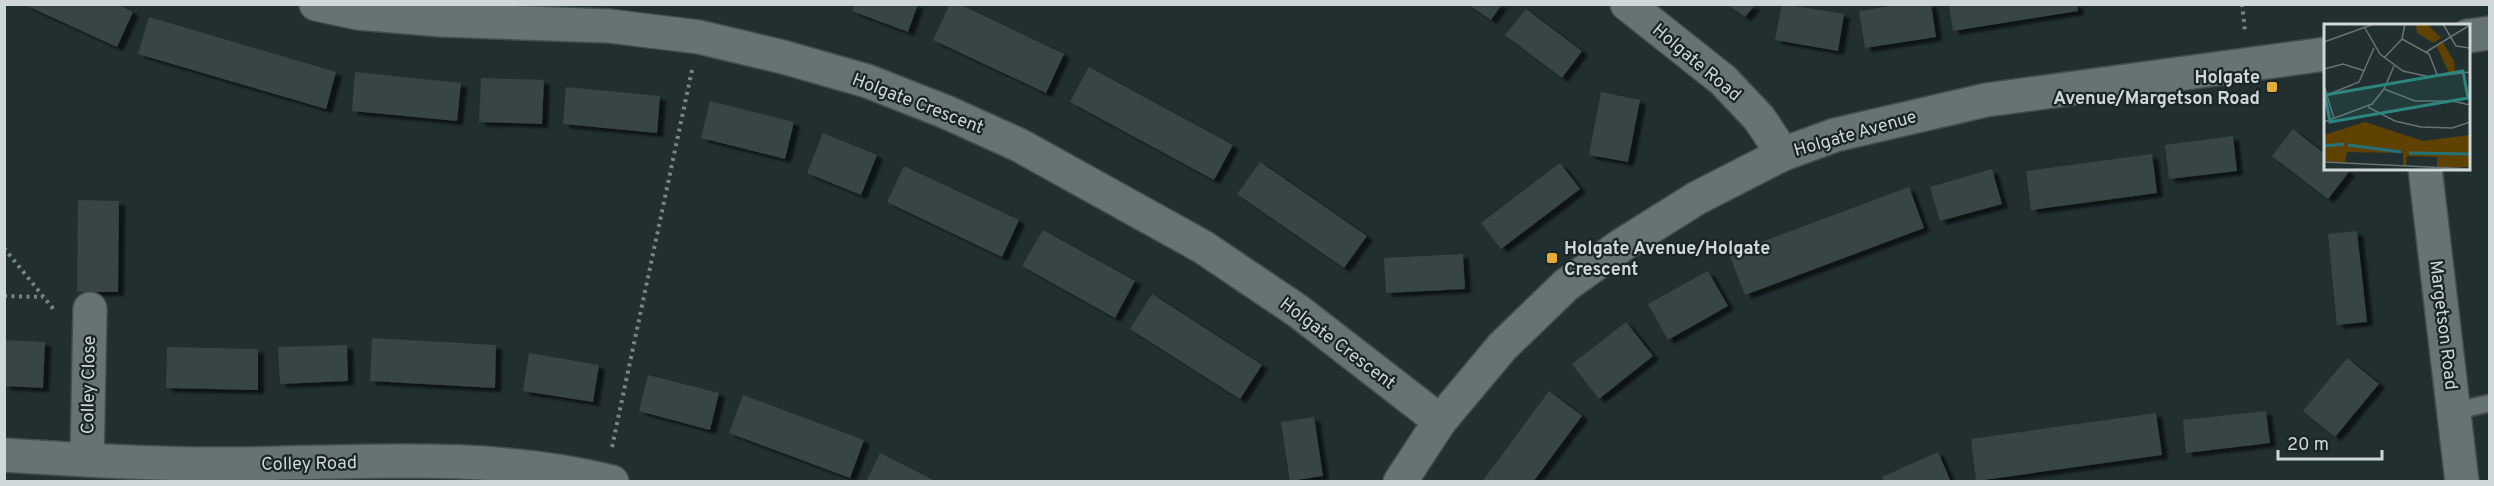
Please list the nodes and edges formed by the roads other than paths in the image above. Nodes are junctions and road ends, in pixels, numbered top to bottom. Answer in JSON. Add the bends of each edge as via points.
{"nodes":[{"id":1,"x":316,"y":4,"type":"edge"},
{"id":2,"x":1627,"y":4,"type":"edge"},
{"id":3,"x":2490,"y":33,"type":"edge"},
{"id":4,"x":2470,"y":36,"type":"edge"},
{"id":5,"x":2324,"y":54,"type":"edge"},
{"id":6,"x":1783,"y":154,"type":"junction"},
{"id":7,"x":2425,"y":170,"type":"edge"},
{"id":8,"x":90,"y":309,"type":"dead end"},
{"id":9,"x":2490,"y":403,"type":"edge"},
{"id":10,"x":2455,"y":411,"type":"junction"},
{"id":11,"x":1440,"y":421,"type":"junction"},
{"id":12,"x":4,"y":455,"type":"edge"},
{"id":13,"x":87,"y":460,"type":"junction"},
{"id":14,"x":467,"y":472,"type":"edge"},
{"id":15,"x":608,"y":481,"type":"edge"},
{"id":16,"x":1400,"y":482,"type":"edge"},
{"id":17,"x":2462,"y":482,"type":"edge"}],
"edges":[{"from":1,"to":11,"type":"street","name":"Holgate Crescent","via":[[358,13],[609,26],[699,37],[867,81],[946,111],[1019,145],[1203,247],[1298,311]]},
{"from":2,"to":6,"type":"street","name":"Holgate Road","via":[[1723,80],[1759,118]]},
{"from":3,"to":4,"type":"street"},
{"from":5,"to":6,"type":"street","name":"Holgate Avenue","via":[[1986,100],[1855,130]]},
{"from":6,"to":11,"type":"street","name":"Holgate Avenue","via":[[1697,198],[1566,285],[1502,346]]},
{"from":7,"to":10,"type":"street","name":"Margetson Road"},
{"from":8,"to":13,"type":"street","name":"Colley Close"},
{"from":9,"to":10,"type":"lane"},
{"from":10,"to":17,"type":"street","name":"Margetson Road"},
{"from":11,"to":16,"type":"street","name":"Holgate Avenue"},
{"from":12,"to":13,"type":"street","name":"Colley Road"},
{"from":13,"to":14,"type":"street","name":"Colley Road","via":[[350,462]]},
{"from":14,"to":15,"type":"street","name":"Colley Road","via":[[534,467]]}]}
